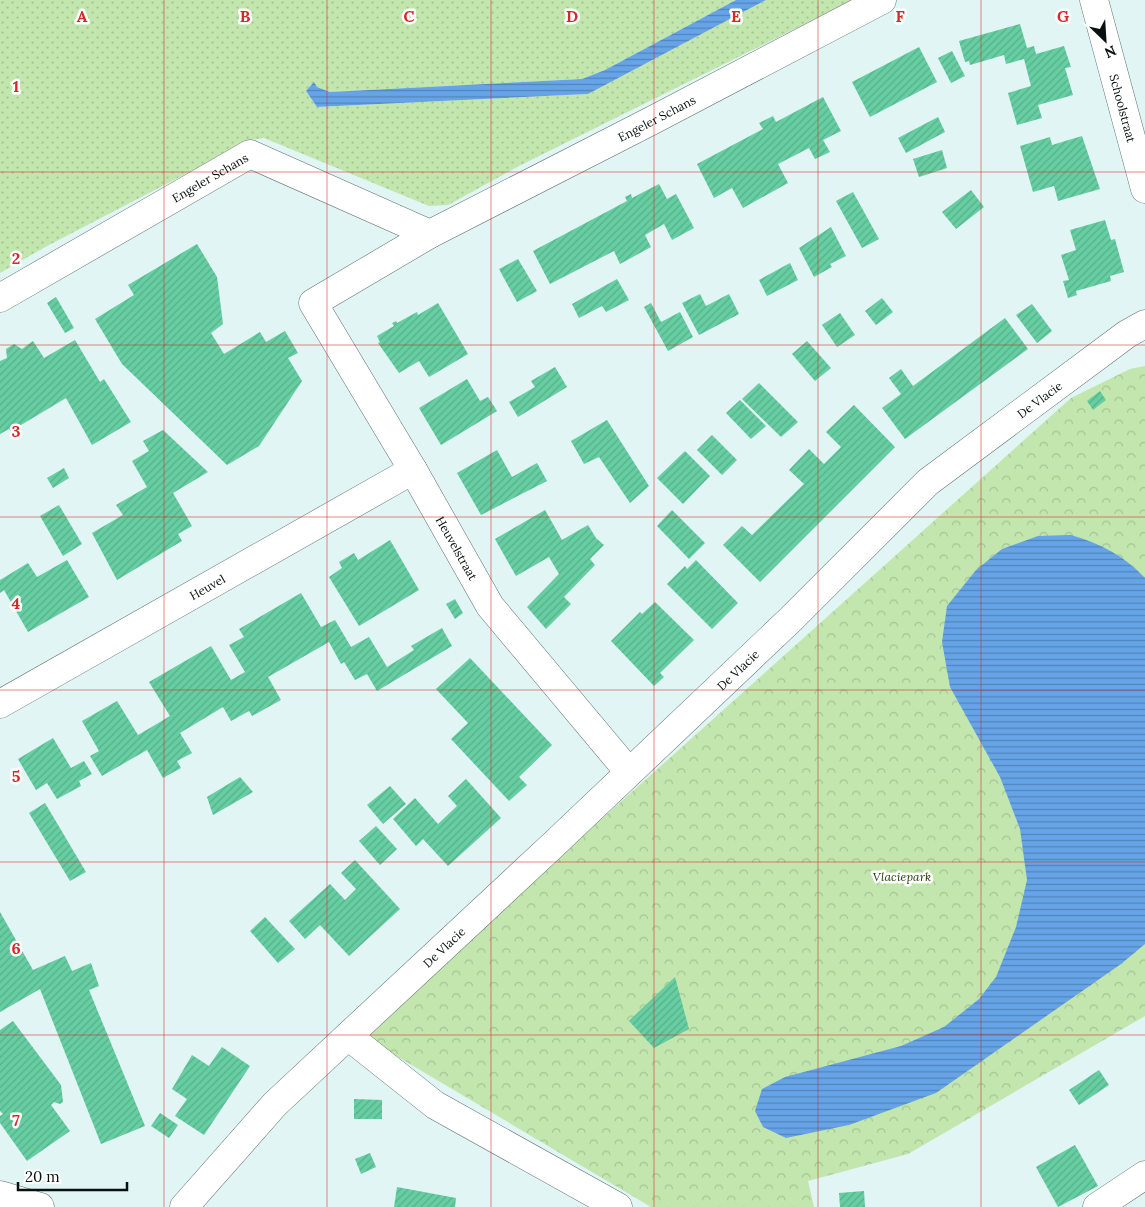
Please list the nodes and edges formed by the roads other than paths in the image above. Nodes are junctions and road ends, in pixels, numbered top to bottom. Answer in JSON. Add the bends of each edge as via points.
{"nodes":[{"id":1,"x":882,"y":0,"type":"edge"},
{"id":2,"x":1094,"y":0,"type":"edge"},
{"id":3,"x":1145,"y":190,"type":"edge"},
{"id":4,"x":430,"y":234,"type":"junction"},
{"id":5,"x":0,"y":298,"type":"edge"},
{"id":6,"x":313,"y":303,"type":"joint"},
{"id":7,"x":1145,"y":324,"type":"edge"},
{"id":8,"x":413,"y":470,"type":"junction"},
{"id":9,"x":0,"y":704,"type":"edge"},
{"id":10,"x":629,"y":772,"type":"junction"},
{"id":11,"x":348,"y":1036,"type":"junction"},
{"id":12,"x":1145,"y":1174,"type":"edge"},
{"id":13,"x":0,"y":1195,"type":"edge"},
{"id":14,"x":40,"y":1207,"type":"edge"},
{"id":15,"x":184,"y":1207,"type":"edge"},
{"id":16,"x":618,"y":1207,"type":"edge"},
{"id":17,"x":1096,"y":1207,"type":"edge"}],
"edges":[{"from":1,"to":4,"type":"street","name":"Engeler Schans"},
{"from":2,"to":3,"type":"street","name":"Schoolstraat"},
{"from":4,"to":5,"type":"street","name":"Engeler Schans","via":[[250,154]]},
{"from":4,"to":6,"type":"street","name":"Engeler Schans"},
{"from":6,"to":8,"type":"street","name":"Heuvelstraat"},
{"from":7,"to":10,"type":"street","name":"De Vlacie","via":[[1127,334],[928,482],[791,619]]},
{"from":8,"to":9,"type":"street","name":"Heuvel"},
{"from":8,"to":10,"type":"street","name":"Heuvelstraat","via":[[490,606]]},
{"from":10,"to":11,"type":"street","name":"De Vlacie"},
{"from":11,"to":15,"type":"street","name":"De Vlacie","via":[[275,1104]]},
{"from":11,"to":16,"type":"street","via":[[435,1105]]},
{"from":12,"to":17,"type":"street"},
{"from":13,"to":14,"type":"street"}]}
